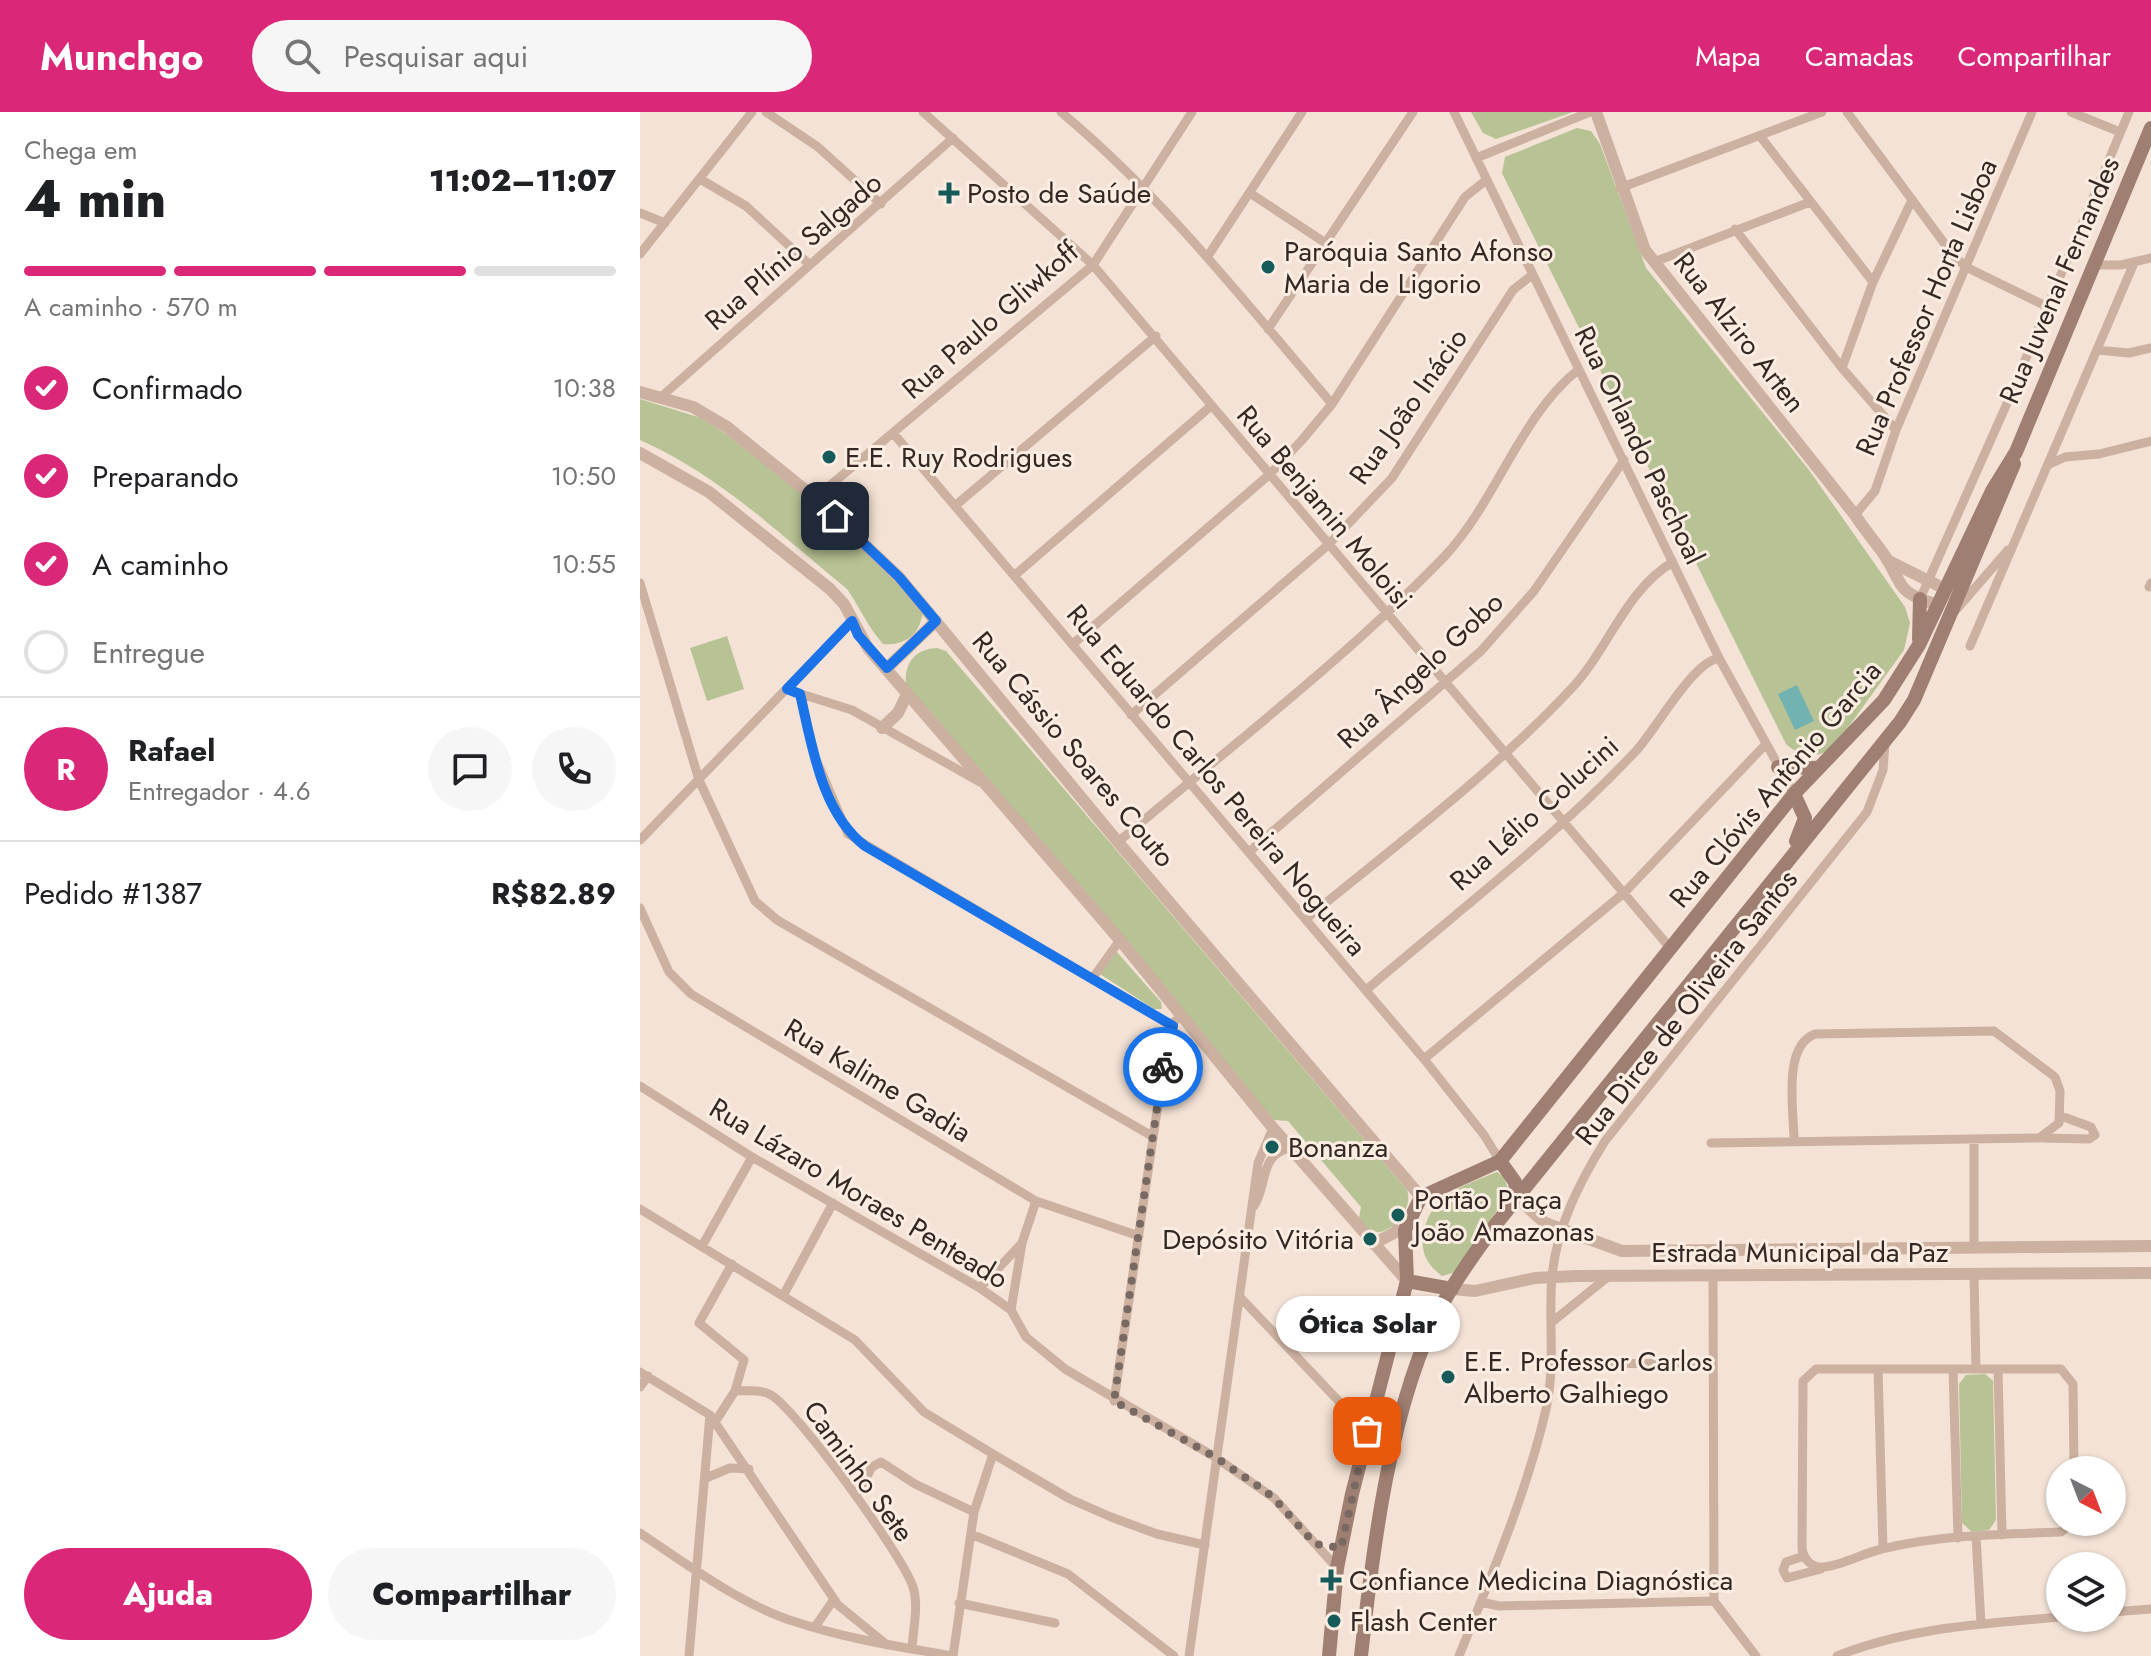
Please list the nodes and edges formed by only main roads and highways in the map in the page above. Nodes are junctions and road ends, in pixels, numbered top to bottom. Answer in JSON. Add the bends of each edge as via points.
{"nodes":[{"id":1,"x":2151,"y":128,"type":"edge"},
{"id":2,"x":2016,"y":452,"type":"junction"},
{"id":3,"x":1920,"y":599,"type":"road end"},
{"id":4,"x":1947,"y":603,"type":"junction"},
{"id":5,"x":1919,"y":645,"type":"junction"},
{"id":6,"x":1778,"y":767,"type":"road end"},
{"id":7,"x":1819,"y":768,"type":"junction"},
{"id":8,"x":1794,"y":794,"type":"junction"},
{"id":9,"x":1790,"y":856,"type":"junction"},
{"id":10,"x":1500,"y":1161,"type":"junction"},
{"id":11,"x":1517,"y":1198,"type":"junction"},
{"id":12,"x":1407,"y":1281,"type":"junction"},
{"id":13,"x":1452,"y":1289,"type":"junction"},
{"id":14,"x":1329,"y":1656,"type":"edge"},
{"id":15,"x":1361,"y":1656,"type":"edge"}],
"edges":[{"from":1,"to":2,"type":"main road","name":"Rua Juvenal Fernandes"},
{"from":2,"to":4,"type":"main road","name":"Rua Clóvis Antônio Garcia","via":[[1992,491]]},
{"from":2,"to":4,"type":"main road","via":[[1964,585]]},
{"from":3,"to":5,"type":"main road"},
{"from":4,"to":5,"type":"main road","name":"Rua Clóvis Antônio Garcia"},
{"from":4,"to":9,"type":"main road","name":"Rua Clóvis Antônio Garcia","via":[[1914,700],[1885,743]]},
{"from":5,"to":7,"type":"main road","name":"Rua Clóvis Antônio Garcia","via":[[1884,700]]},
{"from":6,"to":7,"type":"main road"},
{"from":7,"to":8,"type":"main road","name":"Rua Clóvis Antônio Garcia"},
{"from":8,"to":9,"type":"main road","via":[[1805,818]]},
{"from":8,"to":10,"type":"main road","name":"Rua Clóvis Antônio Garcia"},
{"from":9,"to":11,"type":"main road","name":"Rua Clóvis Antônio Garcia"},
{"from":10,"to":11,"type":"main road","via":[[1515,1182]]},
{"from":10,"to":12,"type":"main road","name":"Rua Clóvis Antônio Garcia","via":[[1421,1197],[1408,1218],[1403,1249]]},
{"from":11,"to":13,"type":"main road","name":"Rua Clóvis Antônio Garcia"},
{"from":12,"to":13,"type":"main road"},
{"from":12,"to":14,"type":"main road","via":[[1341,1548]]},
{"from":13,"to":15,"type":"main road","name":"Rua Clóvis Antônio Garcia","via":[[1423,1351],[1389,1470],[1368,1578]]}]}
